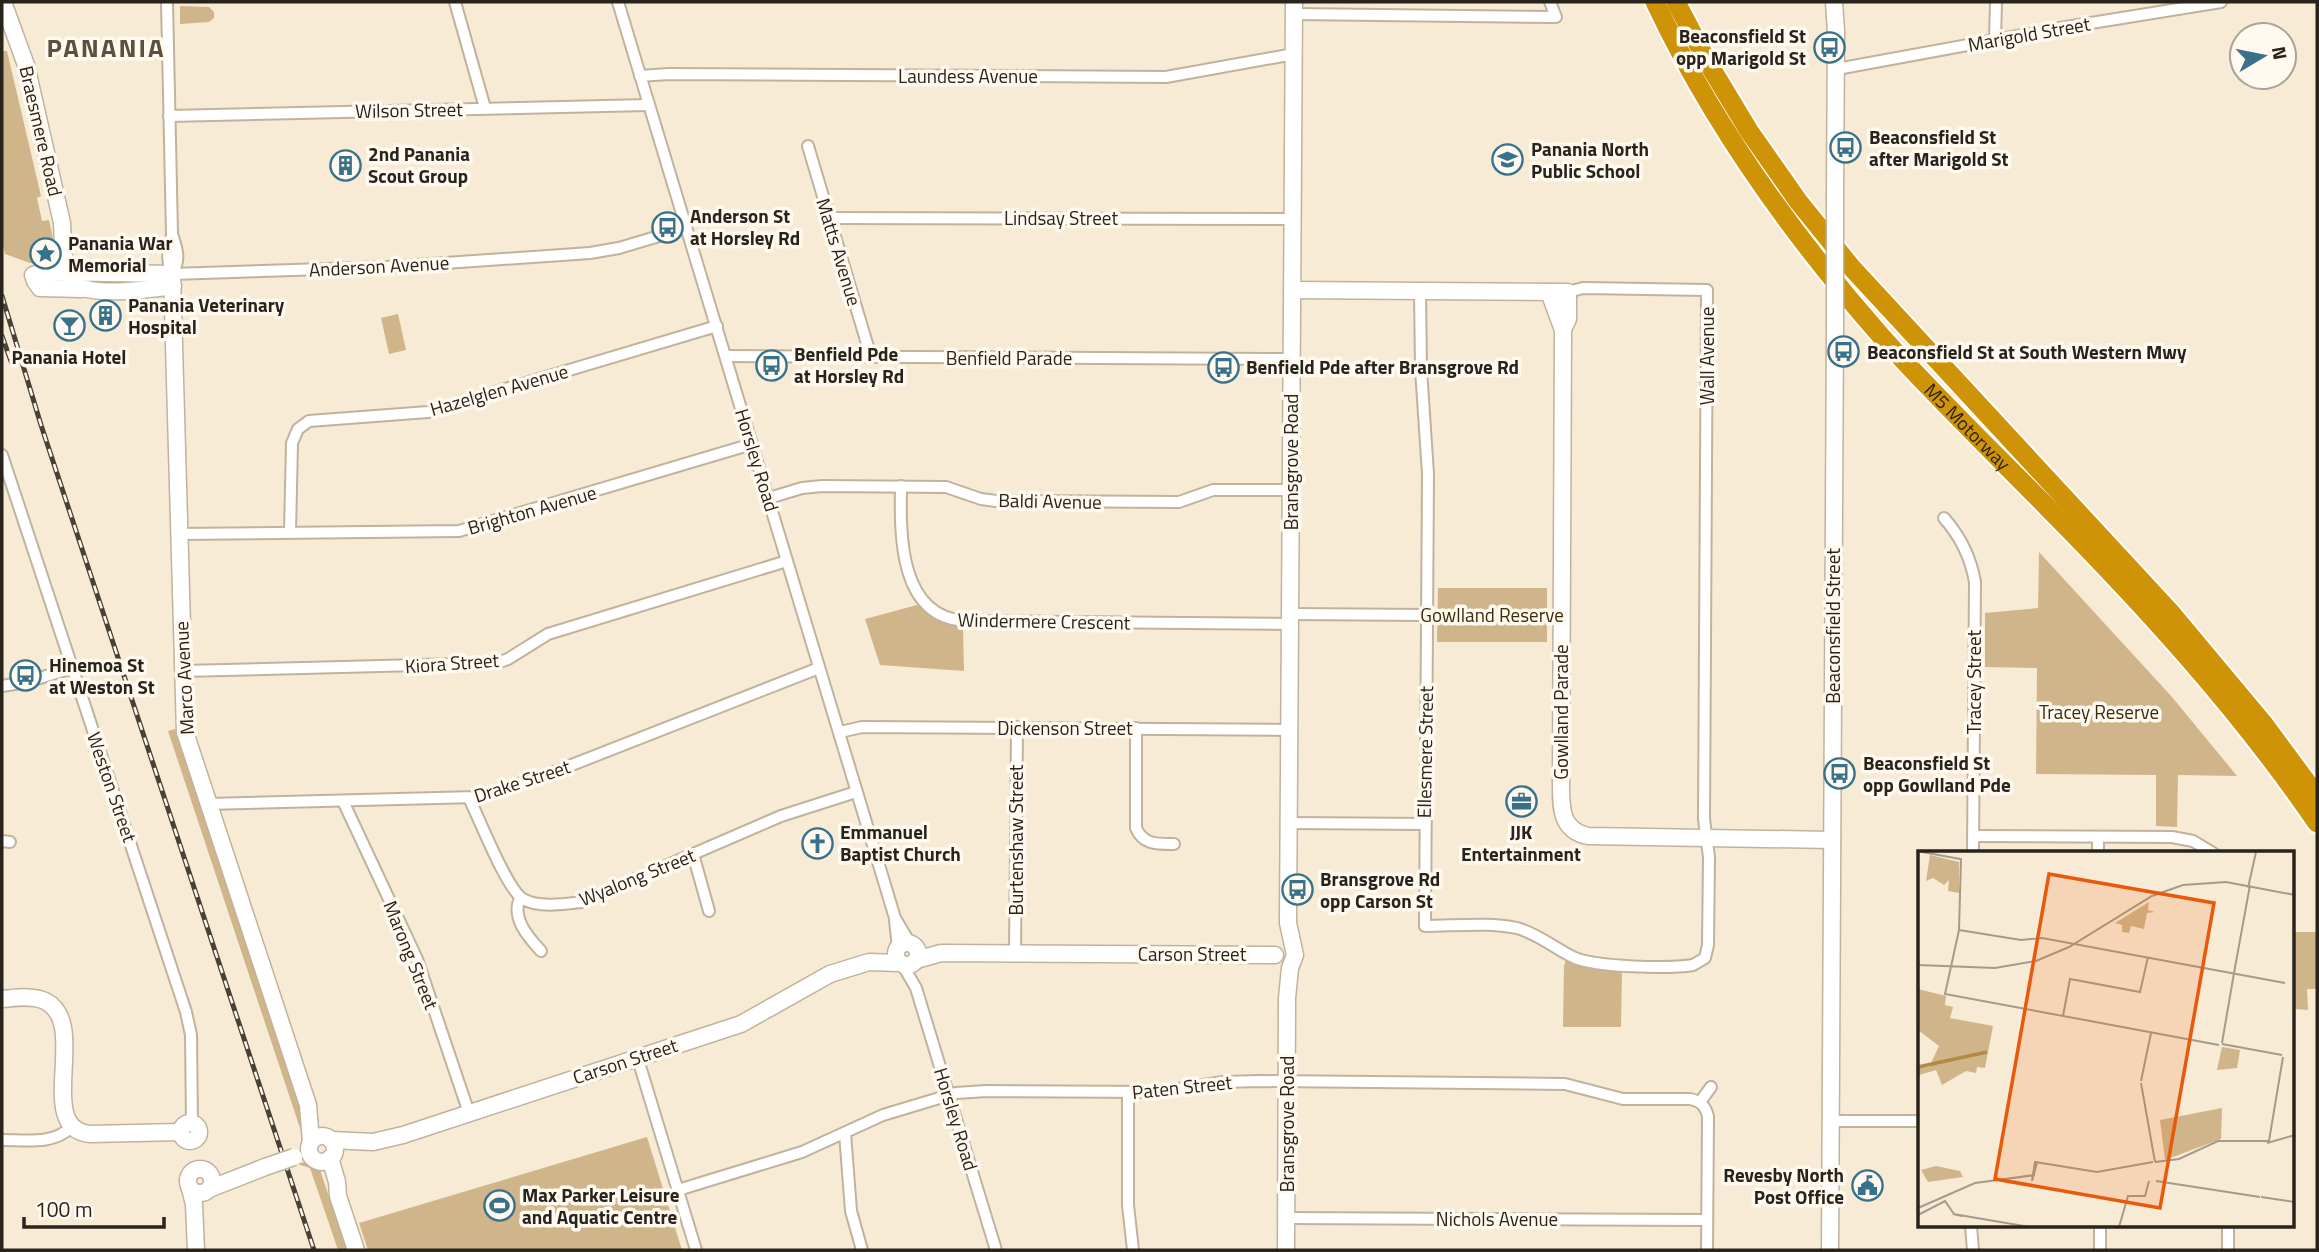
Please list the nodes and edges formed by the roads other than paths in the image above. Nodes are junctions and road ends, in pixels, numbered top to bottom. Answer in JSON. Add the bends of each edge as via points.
{"nodes":[{"id":1,"x":2,"y":2,"type":"edge"},
{"id":2,"x":167,"y":2,"type":"edge"},
{"id":3,"x":455,"y":2,"type":"edge"},
{"id":4,"x":618,"y":2,"type":"edge"},
{"id":5,"x":1549,"y":2,"type":"edge"},
{"id":6,"x":1655,"y":2,"type":"edge"},
{"id":7,"x":1676,"y":2,"type":"edge"},
{"id":8,"x":1833,"y":2,"type":"edge"},
{"id":9,"x":1996,"y":2,"type":"edge"},
{"id":10,"x":2221,"y":2,"type":"edge"},
{"id":11,"x":1295,"y":8,"type":"edge"},
{"id":12,"x":1995,"y":40,"type":"junction"},
{"id":13,"x":1294,"y":54,"type":"junction"},
{"id":14,"x":1837,"y":69,"type":"junction"},
{"id":15,"x":640,"y":76,"type":"junction"},
{"id":16,"x":648,"y":105,"type":"junction"},
{"id":17,"x":485,"y":108,"type":"junction"},
{"id":18,"x":169,"y":116,"type":"junction"},
{"id":19,"x":808,"y":146,"type":"dead end"},
{"id":20,"x":829,"y":218,"type":"junction"},
{"id":21,"x":1292,"y":219,"type":"junction"},
{"id":22,"x":686,"y":228,"type":"junction"},
{"id":23,"x":74,"y":277,"type":"joint"},
{"id":24,"x":166,"y":280,"type":"junction"},
{"id":25,"x":1292,"y":290,"type":"junction"},
{"id":26,"x":1420,"y":290,"type":"junction"},
{"id":27,"x":1549,"y":292,"type":"junction"},
{"id":28,"x":1568,"y":292,"type":"junction"},
{"id":29,"x":717,"y":326,"type":"junction"},
{"id":30,"x":1563,"y":330,"type":"junction"},
{"id":31,"x":726,"y":356,"type":"junction"},
{"id":32,"x":871,"y":357,"type":"junction"},
{"id":33,"x":1292,"y":359,"type":"junction"},
{"id":34,"x":752,"y":444,"type":"junction"},
{"id":35,"x":2,"y":455,"type":"edge"},
{"id":36,"x":901,"y":486,"type":"junction"},
{"id":37,"x":1290,"y":490,"type":"junction"},
{"id":38,"x":14,"y":493,"type":"junction"},
{"id":39,"x":769,"y":498,"type":"junction"},
{"id":40,"x":2,"y":499,"type":"edge"},
{"id":41,"x":1944,"y":518,"type":"dead end"},
{"id":42,"x":290,"y":532,"type":"junction"},
{"id":43,"x":178,"y":534,"type":"junction"},
{"id":44,"x":787,"y":561,"type":"junction"},
{"id":45,"x":1427,"y":615,"type":"junction"},
{"id":46,"x":1290,"y":619,"type":"junction"},
{"id":47,"x":72,"y":668,"type":"junction"},
{"id":48,"x":819,"y":668,"type":"junction"},
{"id":49,"x":183,"y":671,"type":"junction"},
{"id":50,"x":2,"y":686,"type":"edge"},
{"id":51,"x":1017,"y":727,"type":"junction"},
{"id":52,"x":1136,"y":728,"type":"junction"},
{"id":53,"x":1290,"y":730,"type":"junction"},
{"id":54,"x":840,"y":732,"type":"junction"},
{"id":55,"x":856,"y":792,"type":"junction"},
{"id":56,"x":2317,"y":796,"type":"edge"},
{"id":57,"x":469,"y":798,"type":"junction"},
{"id":58,"x":343,"y":801,"type":"junction"},
{"id":59,"x":207,"y":804,"type":"junction"},
{"id":60,"x":1290,"y":823,"type":"junction"},
{"id":61,"x":2317,"y":823,"type":"edge"},
{"id":62,"x":1425,"y":824,"type":"junction"},
{"id":63,"x":1973,"y":836,"type":"junction"},
{"id":64,"x":2098,"y":837,"type":"junction"},
{"id":65,"x":1707,"y":838,"type":"junction"},
{"id":66,"x":1832,"y":840,"type":"junction"},
{"id":67,"x":1174,"y":844,"type":"dead end"},
{"id":68,"x":1973,"y":851,"type":"edge"},
{"id":69,"x":2098,"y":851,"type":"edge"},
{"id":70,"x":2210,"y":851,"type":"edge"},
{"id":71,"x":693,"y":854,"type":"junction"},
{"id":72,"x":520,"y":898,"type":"junction"},
{"id":73,"x":709,"y":911,"type":"dead end"},
{"id":74,"x":541,"y":951,"type":"dead end"},
{"id":75,"x":1016,"y":953,"type":"junction"},
{"id":76,"x":906,"y":955,"type":"junction"},
{"id":77,"x":1283,"y":955,"type":"junction"},
{"id":78,"x":1703,"y":960,"type":"junction"},
{"id":79,"x":1711,"y":969,"type":"dead end"},
{"id":80,"x":2,"y":999,"type":"edge"},
{"id":81,"x":2,"y":1005,"type":"edge"},
{"id":82,"x":637,"y":1056,"type":"junction"},
{"id":83,"x":63,"y":1065,"type":"junction"},
{"id":84,"x":1287,"y":1081,"type":"junction"},
{"id":85,"x":1711,"y":1087,"type":"dead end"},
{"id":86,"x":1128,"y":1093,"type":"junction"},
{"id":87,"x":949,"y":1095,"type":"junction"},
{"id":88,"x":1700,"y":1102,"type":"junction"},
{"id":89,"x":469,"y":1113,"type":"junction"},
{"id":90,"x":1830,"y":1121,"type":"junction"},
{"id":91,"x":1918,"y":1121,"type":"edge"},
{"id":92,"x":71,"y":1126,"type":"junction"},
{"id":93,"x":845,"y":1133,"type":"junction"},
{"id":94,"x":190,"y":1134,"type":"junction"},
{"id":95,"x":2,"y":1140,"type":"edge"},
{"id":96,"x":319,"y":1151,"type":"junction"},
{"id":97,"x":201,"y":1181,"type":"junction"},
{"id":98,"x":678,"y":1190,"type":"junction"},
{"id":99,"x":1287,"y":1218,"type":"junction"},
{"id":100,"x":1707,"y":1220,"type":"junction"},
{"id":101,"x":1971,"y":1228,"type":"edge"},
{"id":102,"x":2100,"y":1228,"type":"edge"},
{"id":103,"x":2228,"y":1228,"type":"edge"},
{"id":104,"x":197,"y":1242,"type":"edge"},
{"id":105,"x":356,"y":1250,"type":"edge"},
{"id":106,"x":696,"y":1250,"type":"edge"},
{"id":107,"x":862,"y":1250,"type":"edge"},
{"id":108,"x":996,"y":1250,"type":"edge"},
{"id":109,"x":1133,"y":1250,"type":"edge"},
{"id":110,"x":1286,"y":1250,"type":"edge"},
{"id":111,"x":1707,"y":1250,"type":"edge"},
{"id":112,"x":1830,"y":1250,"type":"edge"},
{"id":113,"x":1973,"y":1250,"type":"edge"},
{"id":114,"x":2100,"y":1250,"type":"edge"},
{"id":115,"x":2228,"y":1250,"type":"edge"}],
"edges":[{"from":1,"to":23,"type":"street","name":"Braesmere Road","via":[[26,65],[62,223],[73,248]]},
{"from":2,"to":18,"type":"street","name":"Marco Avenue"},
{"from":3,"to":17,"type":"street"},
{"from":4,"to":15,"type":"street","name":"Horsley Road"},
{"from":5,"to":11,"type":"street","via":[[1556,17]]},
{"from":6,"to":61,"type":"highway","name":"M5 Motorway","via":[[1725,129],[1806,244],[1898,354],[2200,670]]},
{"from":7,"to":56,"type":"highway","name":"M5 Motorway","via":[[1749,131],[1852,268],[2172,614]]},
{"from":8,"to":14,"type":"street","name":"Beaconsfield Street"},
{"from":9,"to":12,"type":"street"},
{"from":10,"to":12,"type":"street","name":"Marigold Street"},
{"from":11,"to":13,"type":"street","name":"Bransgrove Road"},
{"from":12,"to":14,"type":"street","name":"Marigold Street"},
{"from":13,"to":15,"type":"street","name":"Laundess Avenue","via":[[1166,77]]},
{"from":13,"to":21,"type":"street","name":"Bransgrove Road"},
{"from":14,"to":66,"type":"street","name":"Beaconsfield Street","bridge":true},
{"from":15,"to":16,"type":"street","name":"Horsley Road"},
{"from":16,"to":17,"type":"street","name":"Wilson Street"},
{"from":16,"to":22,"type":"street","name":"Horsley Road"},
{"from":17,"to":18,"type":"street","name":"Wilson Street"},
{"from":18,"to":24,"type":"street","name":"Marco Avenue","via":[[172,234],[178,264]]},
{"from":19,"to":20,"type":"street","name":"Matts Avenue"},
{"from":20,"to":21,"type":"street","name":"Lindsay Street"},
{"from":20,"to":32,"type":"street","name":"Matts Avenue"},
{"from":21,"to":25,"type":"street","name":"Bransgrove Road"},
{"from":22,"to":24,"type":"street","name":"Anderson Avenue","via":[[590,253]]},
{"from":22,"to":29,"type":"street","name":"Horsley Road"},
{"from":23,"to":24,"type":"street","name":"Anderson Avenue","via":[[93,291]]},
{"from":24,"to":43,"type":"street","name":"Marco Avenue"},
{"from":25,"to":26,"type":"street","name":"Wall Avenue"},
{"from":25,"to":33,"type":"street","name":"Bransgrove Road"},
{"from":26,"to":27,"type":"street","name":"Wall Avenue"},
{"from":26,"to":45,"type":"street","name":"Ellesmere Street","via":[[1420,369],[1428,462]]},
{"from":27,"to":28,"type":"street","name":"Wall Avenue"},
{"from":27,"to":30,"type":"street","name":"Gowlland Parade"},
{"from":28,"to":30,"type":"street","name":"Gowlland Parade","via":[[1568,319]]},
{"from":28,"to":65,"type":"street","name":"Wall Avenue","via":[[1583,288],[1707,290]]},
{"from":29,"to":31,"type":"street","name":"Horsley Road"},
{"from":29,"to":42,"type":"street","name":"Hazelglen Avenue","via":[[428,412],[309,421],[298,429],[292,443]]},
{"from":30,"to":65,"type":"street","name":"Gowlland Parade","via":[[1563,818],[1572,830],[1588,836]]},
{"from":31,"to":32,"type":"street","name":"Benfield Parade"},
{"from":31,"to":34,"type":"street","name":"Horsley Road"},
{"from":32,"to":33,"type":"street","name":"Benfield Parade"},
{"from":33,"to":37,"type":"street","name":"Bransgrove Road"},
{"from":34,"to":39,"type":"street","name":"Horsley Road"},
{"from":34,"to":42,"type":"street","name":"Brighton Avenue","via":[[465,530]]},
{"from":35,"to":38,"type":"street","name":"Weston Street"},
{"from":36,"to":37,"type":"street","name":"Baldi Avenue","via":[[946,487],[981,499],[1010,501],[1179,502],[1213,490]]},
{"from":36,"to":39,"type":"street","name":"Baldi Avenue","via":[[812,487]]},
{"from":36,"to":46,"type":"street","name":"Windermere Crescent","via":[[901,542],[914,586],[924,603],[947,618]]},
{"from":37,"to":46,"type":"street","name":"Bransgrove Road"},
{"from":38,"to":40,"type":"street"},
{"from":38,"to":47,"type":"street","name":"Weston Street"},
{"from":39,"to":44,"type":"street","name":"Horsley Road"},
{"from":41,"to":63,"type":"street","name":"Tracey Street","via":[[1961,541],[1975,582]]},
{"from":42,"to":43,"type":"street","name":"Brighton Avenue"},
{"from":43,"to":49,"type":"street","name":"Marco Avenue"},
{"from":44,"to":48,"type":"street","name":"Horsley Road"},
{"from":44,"to":49,"type":"street","name":"Kiora Street","via":[[558,631],[497,663]]},
{"from":45,"to":46,"type":"street","name":"Windermere Crescent"},
{"from":45,"to":62,"type":"street","name":"Ellesmere Street"},
{"from":46,"to":53,"type":"street","name":"Bransgrove Road"},
{"from":47,"to":50,"type":"street"},
{"from":47,"to":94,"type":"street","name":"Weston Street","via":[[187,1017],[191,1035]]},
{"from":48,"to":54,"type":"street","name":"Horsley Road"},
{"from":48,"to":57,"type":"street","name":"Drake Street","via":[[541,777]]},
{"from":49,"to":59,"type":"street","name":"Marco Avenue","via":[[186,737]]},
{"from":51,"to":52,"type":"street","name":"Dickenson Street"},
{"from":51,"to":54,"type":"street","name":"Dickenson Street","via":[[862,727]]},
{"from":51,"to":75,"type":"street","name":"Burtenshaw Street"},
{"from":52,"to":53,"type":"street","name":"Dickenson Street"},
{"from":52,"to":67,"type":"street","via":[[1136,828],[1148,841]]},
{"from":53,"to":60,"type":"street","name":"Bransgrove Road"},
{"from":54,"to":55,"type":"street","name":"Horsley Road"},
{"from":55,"to":71,"type":"street","name":"Wyalong Street","via":[[781,816]]},
{"from":55,"to":76,"type":"street","name":"Horsley Road"},
{"from":57,"to":58,"type":"street","name":"Drake Street"},
{"from":57,"to":72,"type":"street"},
{"from":58,"to":59,"type":"street","name":"Drake Street"},
{"from":58,"to":89,"type":"street","name":"Marong Street","via":[[417,959]]},
{"from":59,"to":96,"type":"street","name":"Marco Avenue","via":[[308,1105]]},
{"from":60,"to":62,"type":"street"},
{"from":60,"to":77,"type":"street","name":"Bransgrove Road"},
{"from":62,"to":78,"type":"street","name":"Ellesmere Street","via":[[1425,926],[1519,929],[1577,959],[1597,964],[1686,966]]},
{"from":63,"to":64,"type":"street"},
{"from":63,"to":68,"type":"street","name":"Tracey Street"},
{"from":64,"to":69,"type":"street"},
{"from":64,"to":70,"type":"street","via":[[2182,838]]},
{"from":65,"to":66,"type":"street","name":"Gowlland Parade"},
{"from":65,"to":78,"type":"street","via":[[1708,945]]},
{"from":66,"to":90,"type":"street","name":"Beaconsfield Street"},
{"from":71,"to":72,"type":"street","name":"Wyalong Street","via":[[582,902],[540,904]]},
{"from":71,"to":73,"type":"street"},
{"from":72,"to":74,"type":"street","via":[[520,921]]},
{"from":75,"to":76,"type":"street","name":"Carson Street"},
{"from":75,"to":77,"type":"street","name":"Carson Street"},
{"from":76,"to":82,"type":"street","name":"Carson Street","via":[[822,978],[747,1021]]},
{"from":76,"to":87,"type":"street","name":"Horsley Road"},
{"from":77,"to":84,"type":"street","name":"Bransgrove Road"},
{"from":78,"to":79,"type":"street"},
{"from":80,"to":83,"type":"street","via":[[40,999],[54,1007],[64,1035]]},
{"from":81,"to":83,"type":"street","via":[[44,1008],[54,1024]]},
{"from":82,"to":89,"type":"street","name":"Carson Street"},
{"from":82,"to":98,"type":"street"},
{"from":83,"to":92,"type":"street","via":[[65,1111]]},
{"from":84,"to":86,"type":"street","name":"Paten Street"},
{"from":84,"to":88,"type":"street","name":"Paten Street","via":[[1565,1084],[1623,1098]]},
{"from":84,"to":99,"type":"street","name":"Bransgrove Road"},
{"from":85,"to":88,"type":"street"},
{"from":86,"to":87,"type":"street","name":"Paten Street","via":[[986,1091]]},
{"from":86,"to":109,"type":"street","via":[[1128,1205]]},
{"from":87,"to":93,"type":"street","name":"Paten Street"},
{"from":87,"to":108,"type":"street","name":"Horsley Road"},
{"from":88,"to":100,"type":"street","via":[[1708,1116]]},
{"from":89,"to":96,"type":"street","name":"Carson Street","via":[[403,1135]]},
{"from":90,"to":91,"type":"street"},
{"from":90,"to":112,"type":"street","name":"Beaconsfield Street"},
{"from":92,"to":94,"type":"street","via":[[90,1134]]},
{"from":92,"to":95,"type":"street","via":[[54,1139]]},
{"from":93,"to":98,"type":"street","name":"Paten Street","via":[[802,1152]]},
{"from":93,"to":107,"type":"street","via":[[851,1212]]},
{"from":94,"to":97,"type":"street","name":"Weston Street","via":[[192,1160]]},
{"from":96,"to":97,"type":"street","name":"Carson Street","bridge":true,"via":[[242,1175]]},
{"from":96,"to":105,"type":"street","name":"Marco Avenue","via":[[337,1182]]},
{"from":97,"to":104,"type":"street","name":"Weston Street"},
{"from":98,"to":106,"type":"street"},
{"from":99,"to":100,"type":"street","name":"Nichols Avenue"},
{"from":99,"to":110,"type":"street","name":"Bransgrove Road"},
{"from":100,"to":111,"type":"street"},
{"from":101,"to":113,"type":"street"},
{"from":102,"to":114,"type":"street"},
{"from":103,"to":115,"type":"street"}]}
